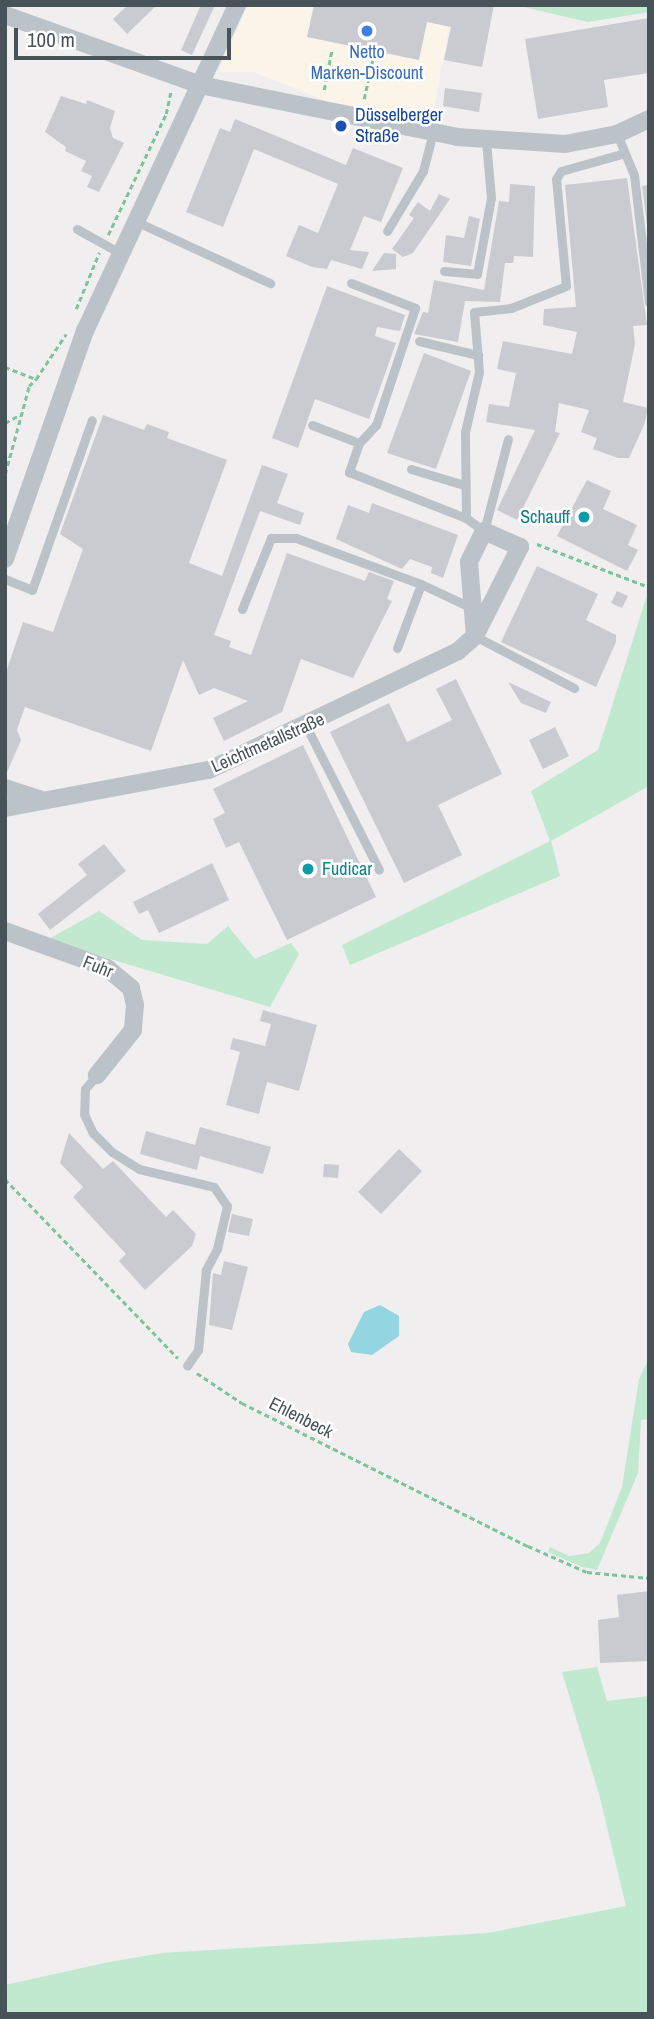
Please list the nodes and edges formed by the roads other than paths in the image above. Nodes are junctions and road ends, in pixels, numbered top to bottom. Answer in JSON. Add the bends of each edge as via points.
{"nodes":[{"id":1,"x":237,"y":5,"type":"edge"},
{"id":2,"x":5,"y":15,"type":"edge"},
{"id":3,"x":200,"y":85,"type":"junction"},
{"id":4,"x":649,"y":120,"type":"edge"},
{"id":5,"x":433,"y":132,"type":"junction"},
{"id":6,"x":617,"y":134,"type":"junction"},
{"id":7,"x":486,"y":141,"type":"junction"},
{"id":8,"x":625,"y":153,"type":"junction"},
{"id":9,"x":135,"y":221,"type":"junction"},
{"id":10,"x":77,"y":229,"type":"dead end"},
{"id":11,"x":387,"y":231,"type":"dead end"},
{"id":12,"x":120,"y":253,"type":"junction"},
{"id":13,"x":444,"y":271,"type":"dead end"},
{"id":14,"x":270,"y":284,"type":"dead end"},
{"id":15,"x":351,"y":284,"type":"dead end"},
{"id":16,"x":649,"y":302,"type":"edge"},
{"id":17,"x":419,"y":341,"type":"dead end"},
{"id":18,"x":478,"y":355,"type":"junction"},
{"id":19,"x":92,"y":420,"type":"dead end"},
{"id":20,"x":312,"y":425,"type":"dead end"},
{"id":21,"x":508,"y":439,"type":"dead end"},
{"id":22,"x":359,"y":443,"type":"junction"},
{"id":23,"x":411,"y":469,"type":"dead end"},
{"id":24,"x":464,"y":485,"type":"junction"},
{"id":25,"x":12,"y":514,"type":"edge"},
{"id":26,"x":466,"y":518,"type":"junction"},
{"id":27,"x":485,"y":531,"type":"junction"},
{"id":28,"x":5,"y":559,"type":"edge"},
{"id":29,"x":5,"y":579,"type":"edge"},
{"id":30,"x":421,"y":584,"type":"junction"},
{"id":31,"x":472,"y":608,"type":"junction"},
{"id":32,"x":242,"y":610,"type":"dead end"},
{"id":33,"x":475,"y":636,"type":"junction"},
{"id":34,"x":397,"y":648,"type":"dead end"},
{"id":35,"x":574,"y":688,"type":"dead end"},
{"id":36,"x":306,"y":726,"type":"junction"},
{"id":37,"x":5,"y":788,"type":"edge"},
{"id":38,"x":42,"y":800,"type":"junction"},
{"id":39,"x":5,"y":808,"type":"edge"},
{"id":40,"x":379,"y":870,"type":"dead end"},
{"id":41,"x":5,"y":931,"type":"edge"},
{"id":42,"x":97,"y":1075,"type":"joint"},
{"id":43,"x":187,"y":1366,"type":"road end"}],
"edges":[{"from":1,"to":3,"type":"street"},
{"from":2,"to":3,"type":"street"},
{"from":3,"to":5,"type":"street"},
{"from":3,"to":9,"type":"street"},
{"from":4,"to":6,"type":"street"},
{"from":5,"to":7,"type":"street"},
{"from":5,"to":11,"type":"lane","via":[[422,171]]},
{"from":6,"to":7,"type":"street","via":[[565,144]]},
{"from":6,"to":8,"type":"lane"},
{"from":7,"to":13,"type":"lane","via":[[491,198],[477,274]]},
{"from":8,"to":16,"type":"lane","via":[[634,175]]},
{"from":8,"to":18,"type":"lane","via":[[561,171],[556,179],[566,286],[511,308],[474,312]]},
{"from":9,"to":12,"type":"street"},
{"from":9,"to":14,"type":"lane"},
{"from":10,"to":12,"type":"lane"},
{"from":12,"to":25,"type":"street"},
{"from":15,"to":22,"type":"lane","via":[[415,308],[376,425]]},
{"from":17,"to":18,"type":"lane"},
{"from":18,"to":24,"type":"lane","via":[[479,372],[465,432]]},
{"from":19,"to":29,"type":"lane","via":[[32,590]]},
{"from":20,"to":22,"type":"lane"},
{"from":21,"to":27,"type":"lane"},
{"from":22,"to":26,"type":"lane","via":[[349,472]]},
{"from":23,"to":24,"type":"lane"},
{"from":24,"to":26,"type":"lane"},
{"from":25,"to":28,"type":"street"},
{"from":26,"to":27,"type":"lane"},
{"from":27,"to":31,"type":"street","via":[[469,562]]},
{"from":27,"to":33,"type":"street","name":"Leichtmetallstraße","via":[[520,547]]},
{"from":30,"to":31,"type":"lane"},
{"from":30,"to":32,"type":"lane","via":[[296,538],[271,538]]},
{"from":30,"to":34,"type":"lane"},
{"from":31,"to":33,"type":"street"},
{"from":33,"to":35,"type":"lane"},
{"from":33,"to":36,"type":"street","name":"Leichtmetallstraße","via":[[446,658]]},
{"from":36,"to":38,"type":"street","name":"Leichtmetallstraße","via":[[209,770]]},
{"from":36,"to":40,"type":"lane"},
{"from":37,"to":38,"type":"street","name":"Leichtmetallstraße"},
{"from":38,"to":39,"type":"street","name":"Leichtmetallstraße"},
{"from":41,"to":42,"type":"street","name":"Fuhr","via":[[107,968],[131,988],[133,1030]]},
{"from":42,"to":43,"type":"lane","via":[[86,1089],[84,1114],[93,1133],[139,1169],[214,1187],[227,1206],[217,1249],[206,1270],[198,1350]]}]}
